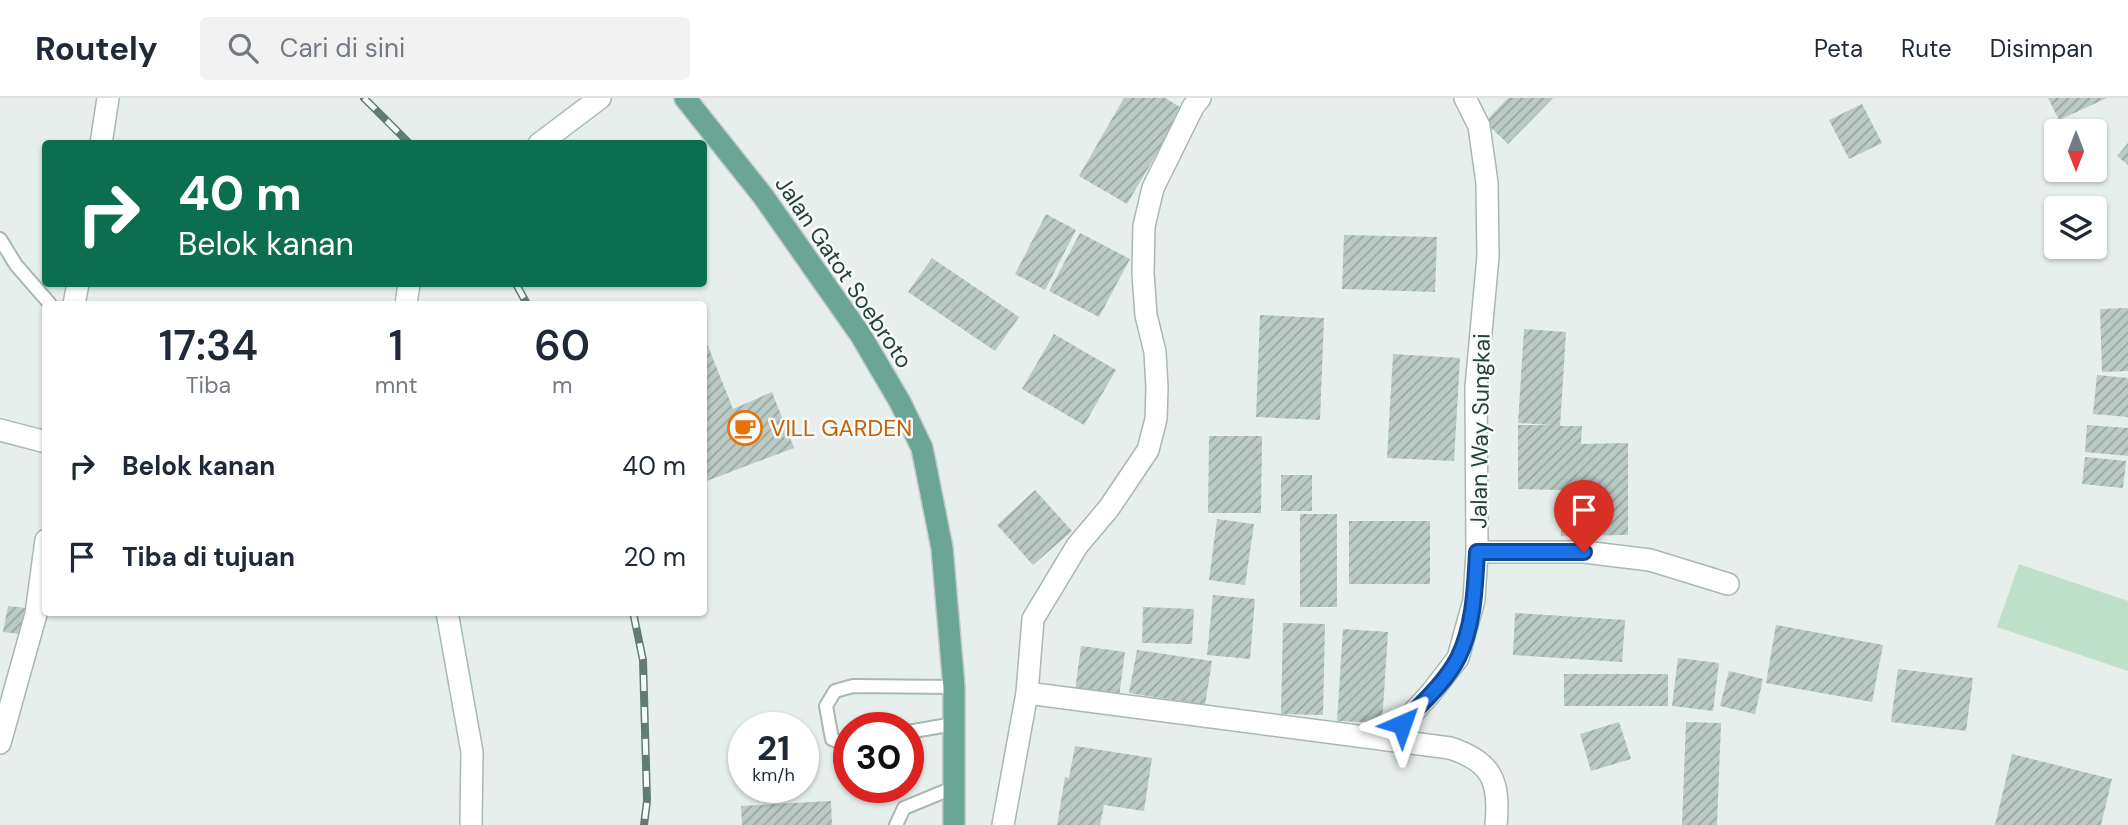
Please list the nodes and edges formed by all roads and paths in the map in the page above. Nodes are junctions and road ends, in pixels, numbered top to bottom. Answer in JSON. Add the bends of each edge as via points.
{"nodes":[{"id":1,"x":108,"y":98,"type":"edge"},
{"id":2,"x":600,"y":98,"type":"edge"},
{"id":3,"x":685,"y":98,"type":"edge"},
{"id":4,"x":1200,"y":98,"type":"edge"},
{"id":5,"x":1465,"y":98,"type":"edge"},
{"id":6,"x":102,"y":140,"type":"edge"},
{"id":7,"x":545,"y":140,"type":"edge"},
{"id":8,"x":0,"y":239,"type":"edge"},
{"id":9,"x":47,"y":301,"type":"edge"},
{"id":10,"x":0,"y":430,"type":"edge"},
{"id":11,"x":42,"y":441,"type":"edge"},
{"id":12,"x":1477,"y":552,"type":"junction"},
{"id":13,"x":42,"y":573,"type":"edge"},
{"id":14,"x":1728,"y":584,"type":"dead end"},
{"id":15,"x":448,"y":616,"type":"edge"},
{"id":16,"x":954,"y":687,"type":"junction"},
{"id":17,"x":1027,"y":693,"type":"junction"},
{"id":18,"x":954,"y":724,"type":"junction"},
{"id":19,"x":924,"y":729,"type":"edge"},
{"id":20,"x":833,"y":739,"type":"edge"},
{"id":21,"x":1388,"y":740,"type":"junction"},
{"id":22,"x":0,"y":743,"type":"edge"},
{"id":23,"x":954,"y":787,"type":"junction"},
{"id":24,"x":471,"y":825,"type":"edge"},
{"id":25,"x":896,"y":825,"type":"edge"},
{"id":26,"x":954,"y":825,"type":"edge"},
{"id":27,"x":1003,"y":825,"type":"edge"},
{"id":28,"x":1496,"y":825,"type":"edge"}],
"edges":[{"from":1,"to":6,"type":"street"},
{"from":2,"to":7,"type":"street"},
{"from":3,"to":16,"type":"main road","name":"Jalan Gatot Soebroto","via":[[763,197],[860,334],[922,448],[942,548]]},
{"from":4,"to":17,"type":"street","via":[[1153,188],[1144,226],[1146,315],[1157,388],[1148,450],[1077,546],[1033,619]]},
{"from":5,"to":12,"type":"street","name":"Jalan Way Sungkai","via":[[1479,126],[1487,183],[1488,256],[1476,387]]},
{"from":8,"to":9,"type":"lane"},
{"from":10,"to":11,"type":"street"},
{"from":12,"to":14,"type":"street","via":[[1584,552],[1650,560]]},
{"from":12,"to":21,"type":"street","name":"Jalan Way Sungkai","via":[[1474,600],[1458,658]]},
{"from":13,"to":22,"type":"street","via":[[37,614]]},
{"from":15,"to":24,"type":"street","via":[[472,752]]},
{"from":16,"to":18,"type":"main road","name":"Jalan Gatot Soebroto"},
{"from":16,"to":20,"type":"lane","via":[[853,686],[835,691],[826,706]]},
{"from":17,"to":21,"type":"street"},
{"from":17,"to":27,"type":"street"},
{"from":18,"to":19,"type":"lane"},
{"from":18,"to":23,"type":"main road","name":"Jalan Gatot Soebroto"},
{"from":21,"to":28,"type":"street","via":[[1450,748],[1477,760],[1493,776]]},
{"from":23,"to":25,"type":"lane","via":[[904,808]]},
{"from":23,"to":26,"type":"main road","name":"Jalan Gatot Soebroto"}]}
